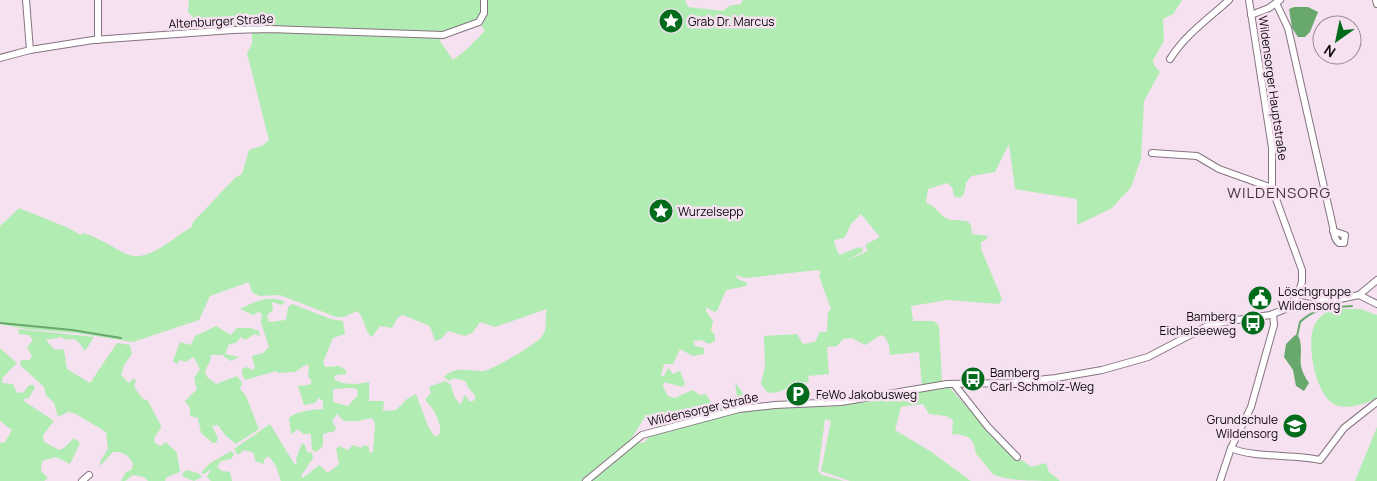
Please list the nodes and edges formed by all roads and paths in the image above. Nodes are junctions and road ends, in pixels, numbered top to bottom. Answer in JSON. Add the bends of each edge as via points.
{"nodes":[{"id":1,"x":26,"y":0,"type":"edge"},
{"id":2,"x":98,"y":0,"type":"edge"},
{"id":3,"x":484,"y":0,"type":"edge"},
{"id":4,"x":1229,"y":0,"type":"edge"},
{"id":5,"x":1249,"y":0,"type":"edge"},
{"id":6,"x":1278,"y":2,"type":"edge"},
{"id":7,"x":1251,"y":15,"type":"junction"},
{"id":8,"x":98,"y":40,"type":"junction"},
{"id":9,"x":30,"y":50,"type":"junction"},
{"id":10,"x":0,"y":58,"type":"edge"},
{"id":11,"x":1170,"y":59,"type":"dead end"},
{"id":12,"x":1152,"y":153,"type":"dead end"},
{"id":13,"x":1272,"y":188,"type":"junction"},
{"id":14,"x":1334,"y":231,"type":"dead end"},
{"id":15,"x":1377,"y":280,"type":"edge"},
{"id":16,"x":1298,"y":294,"type":"junction"},
{"id":17,"x":1359,"y":295,"type":"junction"},
{"id":18,"x":1377,"y":304,"type":"edge"},
{"id":19,"x":1273,"y":314,"type":"junction"},
{"id":20,"x":954,"y":384,"type":"junction"},
{"id":21,"x":1377,"y":402,"type":"edge"},
{"id":22,"x":1231,"y":448,"type":"junction"},
{"id":23,"x":1017,"y":457,"type":"dead end"},
{"id":24,"x":89,"y":475,"type":"dead end"},
{"id":25,"x":82,"y":481,"type":"edge"},
{"id":26,"x":586,"y":481,"type":"edge"},
{"id":27,"x":1220,"y":481,"type":"edge"}],
"edges":[{"from":1,"to":9,"type":"street"},
{"from":2,"to":8,"type":"street"},
{"from":3,"to":8,"type":"street","name":"Altenburger Straße","via":[[484,13],[476,24],[437,35],[269,29]]},
{"from":4,"to":11,"type":"street","via":[[1196,27]]},
{"from":5,"to":7,"type":"street","name":"Wildensorger Hauptstraße"},
{"from":6,"to":7,"type":"street"},
{"from":6,"to":14,"type":"street","via":[[1288,28]]},
{"from":7,"to":13,"type":"street","name":"Wildensorger Hauptstraße","via":[[1272,148]]},
{"from":8,"to":9,"type":"street","name":"Altenburger Straße"},
{"from":9,"to":10,"type":"street","name":"Altenburger Straße"},
{"from":12,"to":13,"type":"street","via":[[1196,156],[1226,173]]},
{"from":13,"to":16,"type":"street","name":"Wildensorger Hauptstraße","via":[[1300,263],[1302,282]]},
{"from":15,"to":17,"type":"street"},
{"from":16,"to":17,"type":"street","via":[[1330,301]]},
{"from":16,"to":19,"type":"street","via":[[1291,305]]},
{"from":17,"to":18,"type":"street"},
{"from":19,"to":20,"type":"street","via":[[1211,324],[1148,357],[1102,370],[1032,381]]},
{"from":19,"to":22,"type":"street","via":[[1272,332],[1252,407]]},
{"from":20,"to":23,"type":"street"},
{"from":20,"to":26,"type":"street","name":"Wildensorger Straße","via":[[909,392],[880,393],[841,402],[757,406],[642,435]]},
{"from":21,"to":22,"type":"street","via":[[1344,428],[1320,460]]},
{"from":22,"to":27,"type":"street"},
{"from":24,"to":25,"type":"street"}]}
